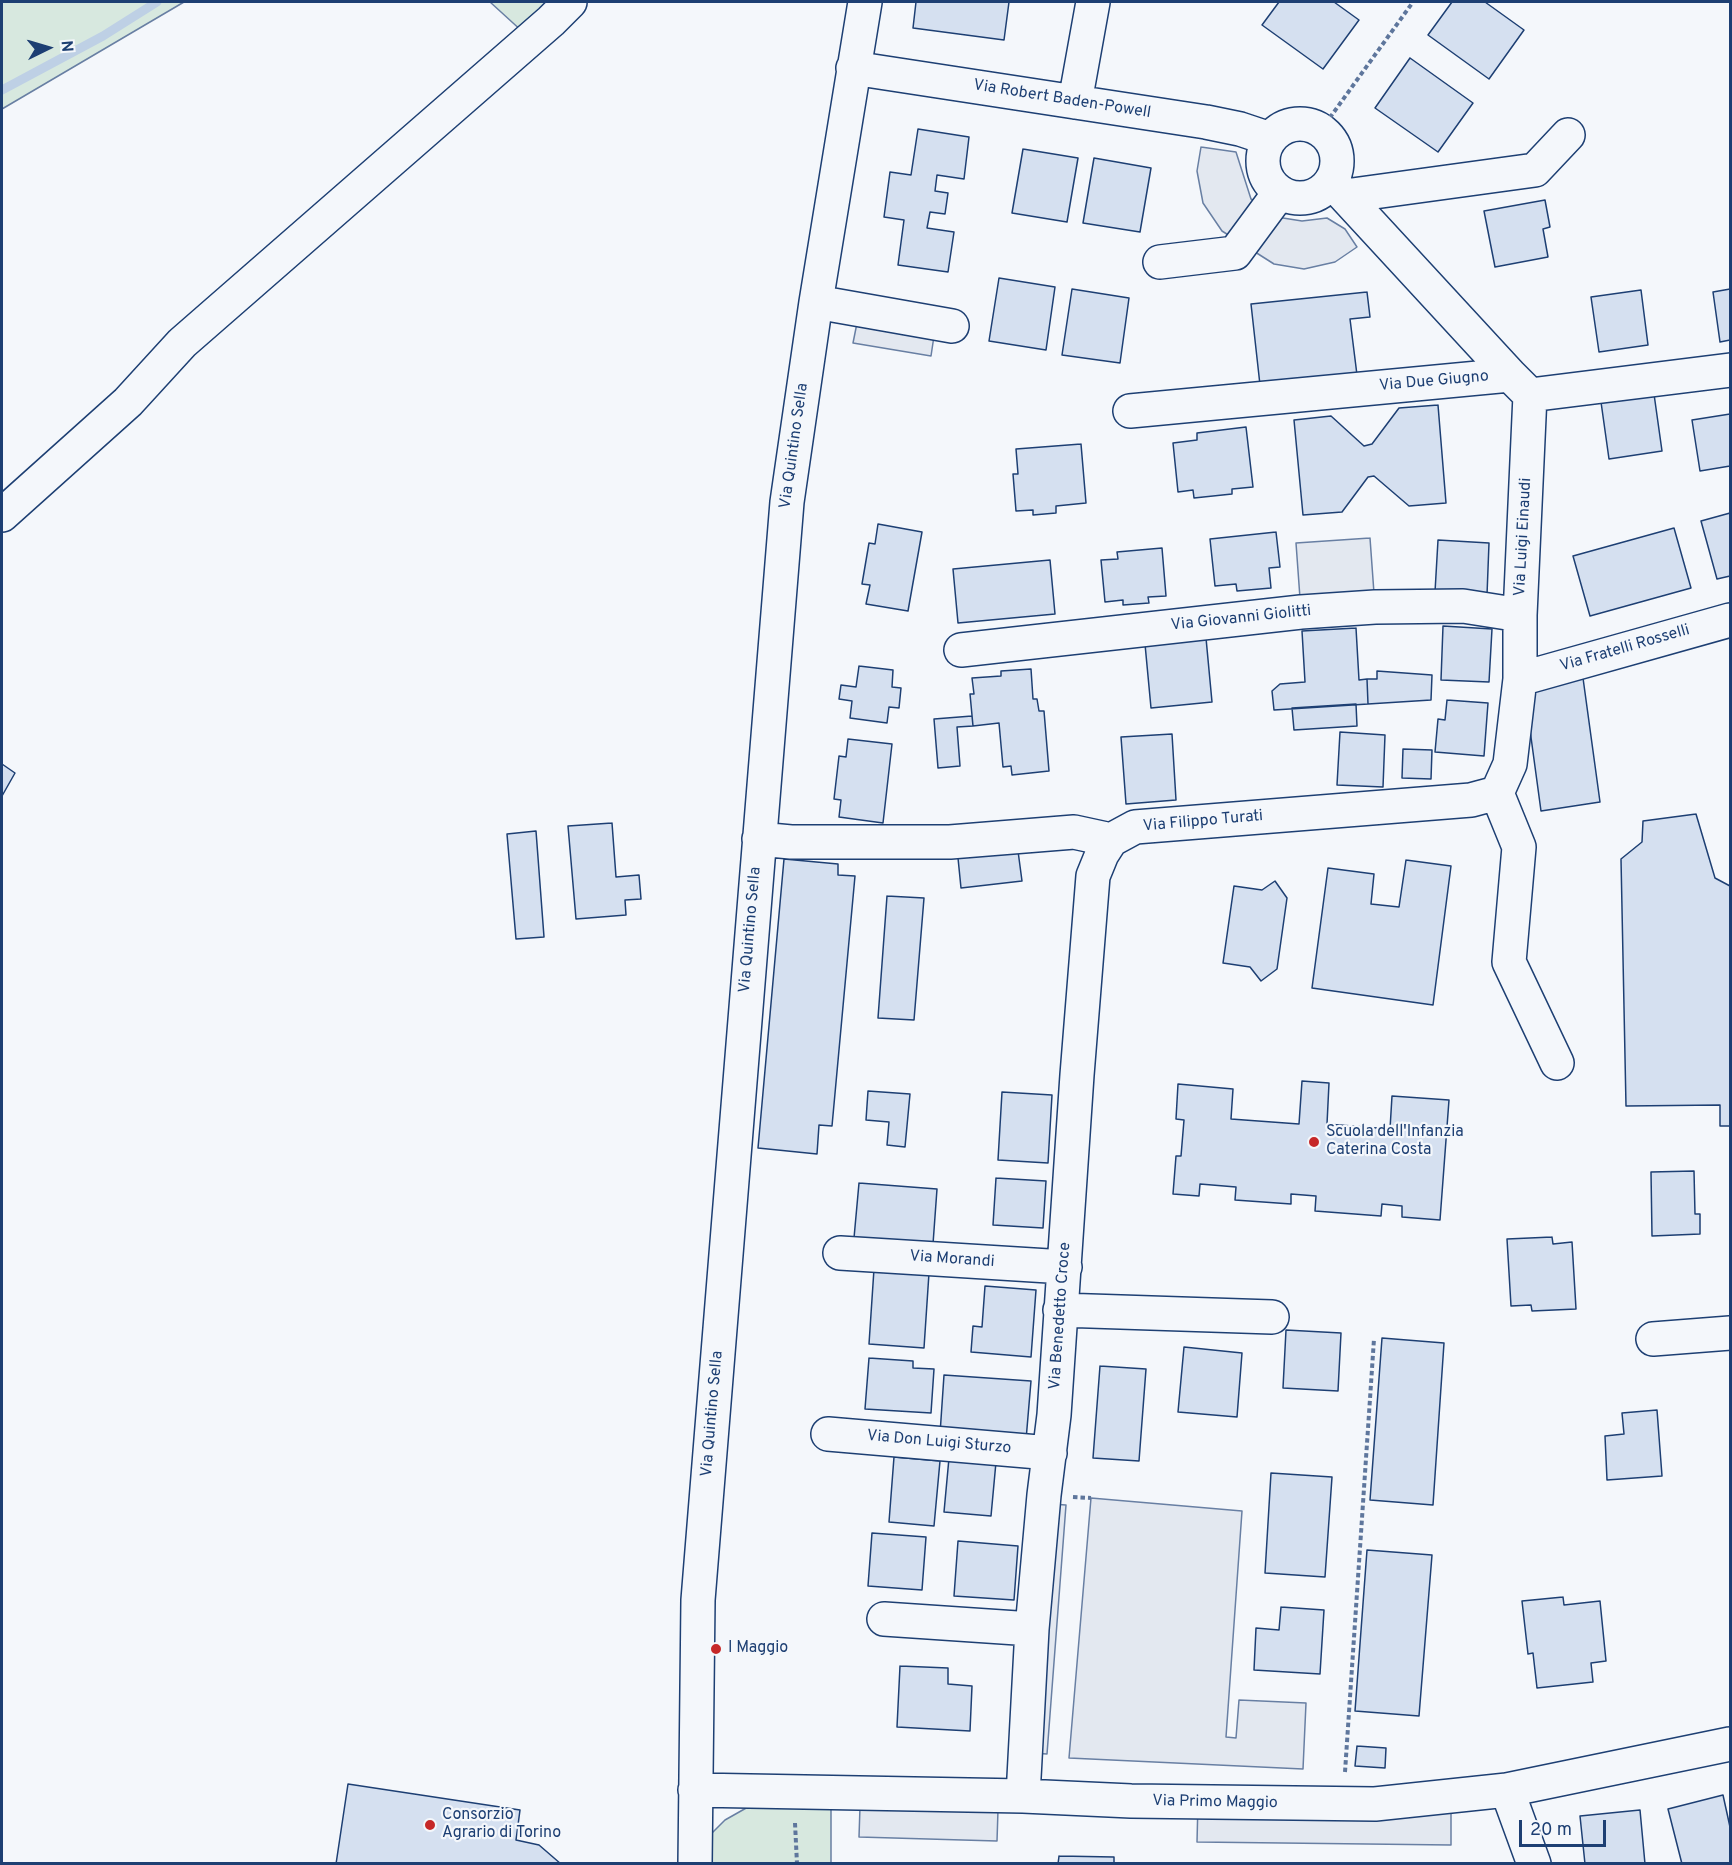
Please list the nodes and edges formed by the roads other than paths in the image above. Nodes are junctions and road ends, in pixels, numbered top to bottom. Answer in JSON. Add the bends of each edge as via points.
{"nodes":[{"id":1,"x":570,"y":2,"type":"edge"},
{"id":2,"x":865,"y":2,"type":"edge"},
{"id":3,"x":1093,"y":2,"type":"edge"},
{"id":4,"x":853,"y":68,"type":"junction"},
{"id":5,"x":1075,"y":102,"type":"junction"},
{"id":6,"x":1568,"y":135,"type":"dead end"},
{"id":7,"x":1269,"y":139,"type":"junction"},
{"id":8,"x":1338,"y":189,"type":"junction"},
{"id":9,"x":1280,"y":192,"type":"junction"},
{"id":10,"x":1160,"y":262,"type":"dead end"},
{"id":11,"x":816,"y":302,"type":"junction"},
{"id":12,"x":952,"y":326,"type":"dead end"},
{"id":13,"x":1731,"y":370,"type":"edge"},
{"id":14,"x":1520,"y":385,"type":"junction"},
{"id":15,"x":1130,"y":411,"type":"dead end"},
{"id":16,"x":2,"y":515,"type":"edge"},
{"id":17,"x":1520,"y":615,"type":"junction"},
{"id":18,"x":1731,"y":620,"type":"edge"},
{"id":19,"x":961,"y":650,"type":"dead end"},
{"id":20,"x":1520,"y":679,"type":"junction"},
{"id":21,"x":1497,"y":793,"type":"junction"},
{"id":22,"x":759,"y":839,"type":"junction"},
{"id":23,"x":1111,"y":840,"type":"junction"},
{"id":24,"x":1557,"y":1063,"type":"dead end"},
{"id":25,"x":840,"y":1253,"type":"dead end"},
{"id":26,"x":1065,"y":1267,"type":"junction"},
{"id":27,"x":1060,"y":1310,"type":"junction"},
{"id":28,"x":1272,"y":1317,"type":"dead end"},
{"id":29,"x":1731,"y":1333,"type":"edge"},
{"id":30,"x":1653,"y":1339,"type":"dead end"},
{"id":31,"x":828,"y":1434,"type":"dead end"},
{"id":32,"x":1050,"y":1453,"type":"junction"},
{"id":33,"x":884,"y":1619,"type":"dead end"},
{"id":34,"x":1032,"y":1629,"type":"junction"},
{"id":35,"x":1731,"y":1744,"type":"edge"},
{"id":36,"x":695,"y":1790,"type":"junction"},
{"id":37,"x":1507,"y":1790,"type":"junction"},
{"id":38,"x":1023,"y":1796,"type":"junction"},
{"id":39,"x":695,"y":1863,"type":"edge"},
{"id":40,"x":1534,"y":1863,"type":"edge"}],
"edges":[{"from":1,"to":16,"type":"street","via":[[182,343],[128,402]]},
{"from":2,"to":4,"type":"street","name":"Via Quintino Sella"},
{"from":3,"to":5,"type":"street"},
{"from":4,"to":5,"type":"street","name":"Via Robert Baden-Powell"},
{"from":4,"to":11,"type":"street","name":"Via Quintino Sella"},
{"from":5,"to":7,"type":"street","name":"Via Robert Baden-Powell","via":[[1206,122]]},
{"from":6,"to":8,"type":"street","via":[[1535,170]]},
{"from":7,"to":8,"type":"street","via":[[1294,124],[1321,130],[1334,148]]},
{"from":7,"to":9,"type":"street","via":[[1262,160],[1264,172]]},
{"from":8,"to":9,"type":"street","via":[[1302,198]]},
{"from":8,"to":14,"type":"street"},
{"from":9,"to":10,"type":"street","via":[[1235,253]]},
{"from":11,"to":12,"type":"street"},
{"from":11,"to":22,"type":"street","name":"Via Quintino Sella","via":[[787,502]]},
{"from":13,"to":14,"type":"street","name":"Via Due Giugno"},
{"from":14,"to":15,"type":"street","name":"Via Due Giugno"},
{"from":14,"to":17,"type":"street","name":"Via Luigi Einaudi"},
{"from":17,"to":19,"type":"street","name":"Via Giovanni Giolitti","via":[[1463,606],[1365,608]]},
{"from":17,"to":20,"type":"street","name":"Via Luigi Einaudi"},
{"from":18,"to":20,"type":"street","name":"Via Fratelli Rosselli"},
{"from":20,"to":21,"type":"street","via":[[1510,764]]},
{"from":21,"to":23,"type":"street","name":"Via Filippo Turati","via":[[1471,800],[1135,827]]},
{"from":21,"to":24,"type":"street","via":[[1519,847],[1509,962]]},
{"from":22,"to":23,"type":"street","via":[[950,842],[1074,832]]},
{"from":22,"to":36,"type":"street","name":"Via Quintino Sella","via":[[698,1600]]},
{"from":23,"to":26,"type":"street","name":"Via Benedetto Croce","via":[[1093,876]]},
{"from":25,"to":26,"type":"street","name":"Via Morandi"},
{"from":26,"to":27,"type":"street","name":"Via Benedetto Croce"},
{"from":27,"to":28,"type":"street"},
{"from":27,"to":32,"type":"street","name":"Via Benedetto Croce"},
{"from":29,"to":30,"type":"street"},
{"from":31,"to":32,"type":"street","name":"Via Don Luigi Sturzo"},
{"from":32,"to":34,"type":"street","name":"Via Benedetto Croce"},
{"from":33,"to":34,"type":"street"},
{"from":34,"to":38,"type":"street","name":"Via Benedetto Croce"},
{"from":35,"to":37,"type":"street","name":"Via Primo Maggio"},
{"from":36,"to":38,"type":"street","name":"Via Primo Maggio"},
{"from":36,"to":39,"type":"street","name":"Via Quintino Sella"},
{"from":37,"to":38,"type":"street","name":"Via Primo Maggio","via":[[1342,1805]]},
{"from":37,"to":40,"type":"street"}]}
